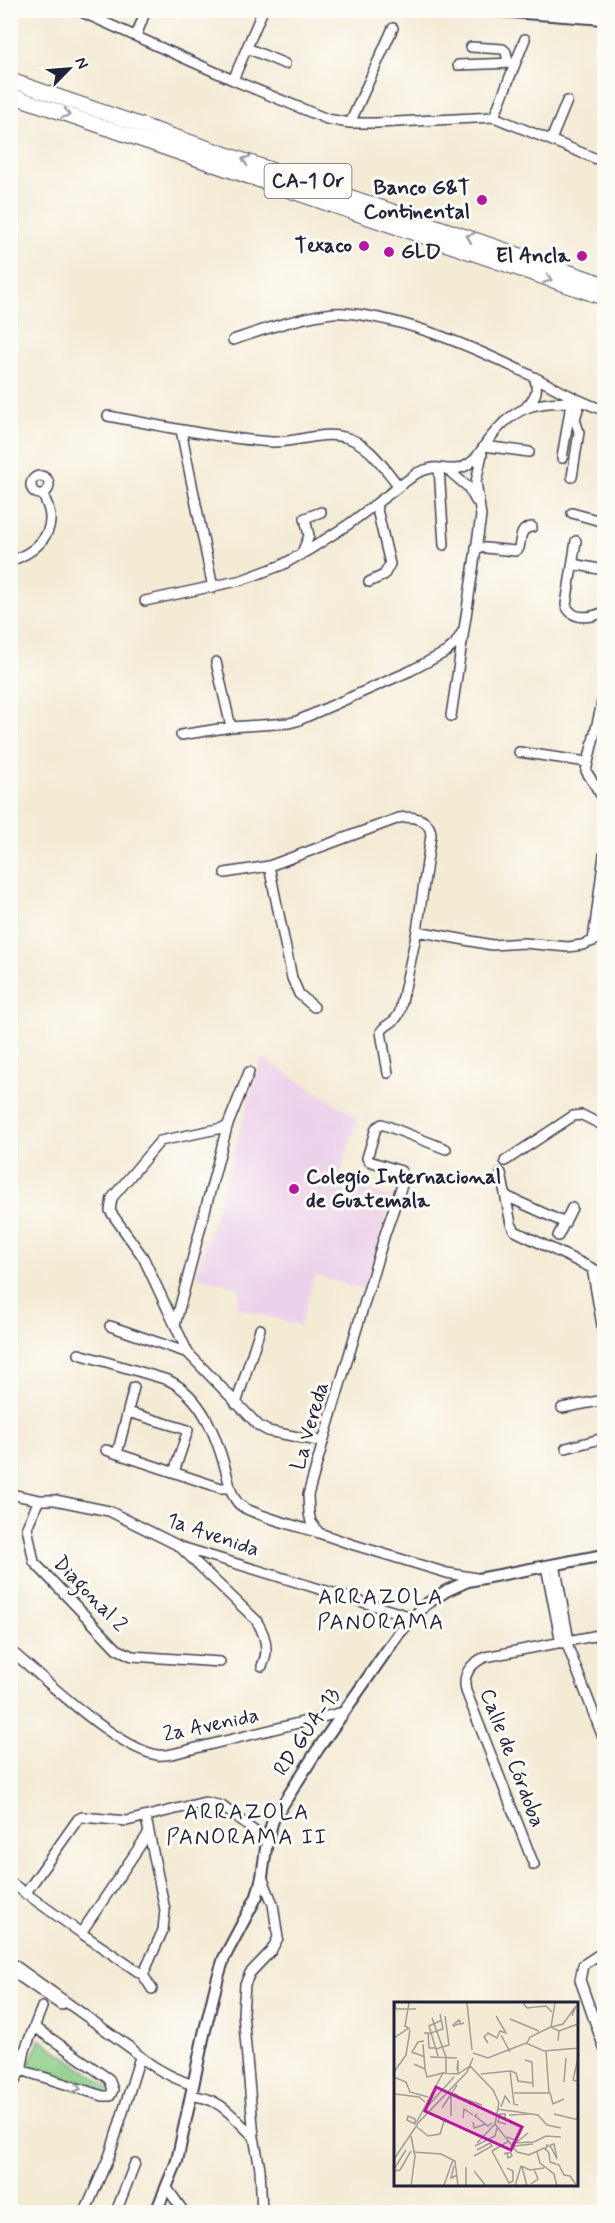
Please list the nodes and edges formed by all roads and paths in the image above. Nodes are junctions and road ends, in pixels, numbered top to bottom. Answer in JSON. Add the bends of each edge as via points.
{"nodes":[{"id":1,"x":78,"y":10,"type":"edge"},
{"id":2,"x":146,"y":10,"type":"edge"},
{"id":3,"x":263,"y":10,"type":"edge"},
{"id":4,"x":483,"y":10,"type":"edge"},
{"id":5,"x":604,"y":20,"type":"edge"},
{"id":6,"x":393,"y":28,"type":"dead end"},
{"id":7,"x":136,"y":36,"type":"junction"},
{"id":8,"x":525,"y":39,"type":"dead end"},
{"id":9,"x":471,"y":47,"type":"dead end"},
{"id":10,"x":247,"y":48,"type":"junction"},
{"id":11,"x":511,"y":63,"type":"junction"},
{"id":12,"x":285,"y":64,"type":"dead end"},
{"id":13,"x":458,"y":65,"type":"dead end"},
{"id":14,"x":10,"y":80,"type":"edge"},
{"id":15,"x":233,"y":80,"type":"junction"},
{"id":16,"x":10,"y":95,"type":"edge"},
{"id":17,"x":567,"y":101,"type":"dead end"},
{"id":18,"x":494,"y":117,"type":"junction"},
{"id":19,"x":350,"y":123,"type":"junction"},
{"id":20,"x":551,"y":140,"type":"junction"},
{"id":21,"x":604,"y":162,"type":"edge"},
{"id":22,"x":604,"y":284,"type":"edge"},
{"id":23,"x":604,"y":298,"type":"edge"},
{"id":24,"x":234,"y":340,"type":"dead end"},
{"id":25,"x":534,"y":377,"type":"junction"},
{"id":26,"x":576,"y":402,"type":"junction"},
{"id":27,"x":526,"y":407,"type":"junction"},
{"id":28,"x":604,"y":410,"type":"edge"},
{"id":29,"x":108,"y":416,"type":"dead end"},
{"id":30,"x":181,"y":430,"type":"junction"},
{"id":31,"x":484,"y":446,"type":"junction"},
{"id":32,"x":529,"y":452,"type":"dead end"},
{"id":33,"x":562,"y":458,"type":"dead end"},
{"id":34,"x":443,"y":469,"type":"junction"},
{"id":35,"x":572,"y":477,"type":"dead end"},
{"id":36,"x":398,"y":485,"type":"junction"},
{"id":37,"x":42,"y":494,"type":"dead end"},
{"id":38,"x":478,"y":503,"type":"junction"},
{"id":39,"x":376,"y":505,"type":"junction"},
{"id":40,"x":321,"y":512,"type":"dead end"},
{"id":41,"x":572,"y":513,"type":"dead end"},
{"id":42,"x":604,"y":522,"type":"edge"},
{"id":43,"x":532,"y":527,"type":"dead end"},
{"id":44,"x":576,"y":541,"type":"dead end"},
{"id":45,"x":444,"y":545,"type":"dead end"},
{"id":46,"x":476,"y":547,"type":"junction"},
{"id":47,"x":301,"y":555,"type":"junction"},
{"id":48,"x":10,"y":561,"type":"edge"},
{"id":49,"x":573,"y":564,"type":"junction"},
{"id":50,"x":604,"y":570,"type":"edge"},
{"id":51,"x":369,"y":582,"type":"dead end"},
{"id":52,"x":213,"y":588,"type":"junction"},
{"id":53,"x":145,"y":601,"type":"dead end"},
{"id":54,"x":604,"y":612,"type":"edge"},
{"id":55,"x":464,"y":629,"type":"junction"},
{"id":56,"x":216,"y":662,"type":"dead end"},
{"id":57,"x":604,"y":694,"type":"edge"},
{"id":58,"x":450,"y":716,"type":"dead end"},
{"id":59,"x":231,"y":727,"type":"junction"},
{"id":60,"x":181,"y":735,"type":"dead end"},
{"id":61,"x":519,"y":752,"type":"dead end"},
{"id":62,"x":587,"y":762,"type":"junction"},
{"id":63,"x":604,"y":800,"type":"edge"},
{"id":64,"x":604,"y":855,"type":"edge"},
{"id":65,"x":269,"y":866,"type":"junction"},
{"id":66,"x":225,"y":873,"type":"dead end"},
{"id":67,"x":417,"y":931,"type":"junction"},
{"id":68,"x":604,"y":937,"type":"edge"},
{"id":69,"x":593,"y":941,"type":"junction"},
{"id":70,"x":314,"y":1007,"type":"dead end"},
{"id":71,"x":249,"y":1072,"type":"dead end"},
{"id":72,"x":388,"y":1073,"type":"dead end"},
{"id":73,"x":604,"y":1126,"type":"edge"},
{"id":74,"x":227,"y":1127,"type":"junction"},
{"id":75,"x":446,"y":1149,"type":"dead end"},
{"id":76,"x":505,"y":1161,"type":"dead end"},
{"id":77,"x":501,"y":1173,"type":"dead end"},
{"id":78,"x":506,"y":1196,"type":"junction"},
{"id":79,"x":572,"y":1208,"type":"dead end"},
{"id":80,"x":565,"y":1223,"type":"junction"},
{"id":81,"x":558,"y":1236,"type":"dead end"},
{"id":82,"x":592,"y":1268,"type":"junction"},
{"id":83,"x":604,"y":1274,"type":"edge"},
{"id":84,"x":175,"y":1325,"type":"junction"},
{"id":85,"x":110,"y":1326,"type":"dead end"},
{"id":86,"x":260,"y":1329,"type":"dead end"},
{"id":87,"x":604,"y":1337,"type":"edge"},
{"id":88,"x":188,"y":1353,"type":"junction"},
{"id":89,"x":79,"y":1354,"type":"dead end"},
{"id":90,"x":134,"y":1387,"type":"dead end"},
{"id":91,"x":604,"y":1400,"type":"edge"},
{"id":92,"x":236,"y":1404,"type":"junction"},
{"id":93,"x":562,"y":1408,"type":"dead end"},
{"id":94,"x":128,"y":1412,"type":"junction"},
{"id":95,"x":604,"y":1438,"type":"edge"},
{"id":96,"x":323,"y":1442,"type":"junction"},
{"id":97,"x":566,"y":1448,"type":"dead end"},
{"id":98,"x":106,"y":1450,"type":"dead end"},
{"id":99,"x":117,"y":1454,"type":"junction"},
{"id":100,"x":174,"y":1472,"type":"junction"},
{"id":101,"x":230,"y":1488,"type":"junction"},
{"id":102,"x":10,"y":1494,"type":"edge"},
{"id":103,"x":39,"y":1500,"type":"junction"},
{"id":104,"x":319,"y":1533,"type":"junction"},
{"id":105,"x":181,"y":1547,"type":"junction"},
{"id":106,"x":604,"y":1555,"type":"edge"},
{"id":107,"x":551,"y":1565,"type":"junction"},
{"id":108,"x":478,"y":1579,"type":"junction"},
{"id":109,"x":409,"y":1615,"type":"junction"},
{"id":110,"x":604,"y":1634,"type":"edge"},
{"id":111,"x":565,"y":1642,"type":"junction"},
{"id":112,"x":10,"y":1650,"type":"edge"},
{"id":113,"x":220,"y":1662,"type":"dead end"},
{"id":114,"x":262,"y":1666,"type":"dead end"},
{"id":115,"x":344,"y":1712,"type":"junction"},
{"id":116,"x":604,"y":1740,"type":"edge"},
{"id":117,"x":146,"y":1818,"type":"junction"},
{"id":118,"x":148,"y":1834,"type":"junction"},
{"id":119,"x":267,"y":1841,"type":"junction"},
{"id":120,"x":534,"y":1865,"type":"dead end"},
{"id":121,"x":262,"y":1877,"type":"junction"},
{"id":122,"x":10,"y":1882,"type":"edge"},
{"id":123,"x":25,"y":1894,"type":"junction"},
{"id":124,"x":81,"y":1933,"type":"junction"},
{"id":125,"x":604,"y":1951,"type":"edge"},
{"id":126,"x":10,"y":1962,"type":"edge"},
{"id":127,"x":10,"y":1970,"type":"edge"},
{"id":128,"x":143,"y":1976,"type":"junction"},
{"id":129,"x":152,"y":1989,"type":"dead end"},
{"id":130,"x":42,"y":2007,"type":"dead end"},
{"id":131,"x":36,"y":2028,"type":"junction"},
{"id":132,"x":604,"y":2048,"type":"edge"},
{"id":133,"x":140,"y":2057,"type":"junction"},
{"id":134,"x":21,"y":2070,"type":"junction"},
{"id":135,"x":14,"y":2084,"type":"dead end"},
{"id":136,"x":192,"y":2091,"type":"junction"},
{"id":137,"x":111,"y":2093,"type":"junction"},
{"id":138,"x":128,"y":2099,"type":"junction"},
{"id":139,"x":254,"y":2137,"type":"junction"},
{"id":140,"x":135,"y":2163,"type":"dead end"},
{"id":141,"x":167,"y":2188,"type":"junction"},
{"id":142,"x":85,"y":2212,"type":"edge"},
{"id":143,"x":116,"y":2212,"type":"edge"},
{"id":144,"x":156,"y":2212,"type":"edge"},
{"id":145,"x":184,"y":2212,"type":"edge"},
{"id":146,"x":262,"y":2212,"type":"edge"}],
"edges":[{"from":1,"to":7,"type":"street"},
{"from":2,"to":7,"type":"street"},
{"from":3,"to":10,"type":"street"},
{"from":4,"to":5,"type":"main road"},
{"from":6,"to":19,"type":"street"},
{"from":7,"to":15,"type":"street"},
{"from":8,"to":11,"type":"street"},
{"from":9,"to":11,"type":"street","via":[[503,49]]},
{"from":10,"to":12,"type":"street"},
{"from":10,"to":15,"type":"street"},
{"from":11,"to":13,"type":"street"},
{"from":11,"to":18,"type":"street"},
{"from":22,"to":14,"type":"highway","number":"CA-1 Or","one_way":true},
{"from":15,"to":19,"type":"street","via":[[327,118]]},
{"from":16,"to":23,"type":"highway","number":"CA-1 Or","one_way":true},
{"from":17,"to":20,"type":"street"},
{"from":18,"to":19,"type":"street"},
{"from":18,"to":20,"type":"street"},
{"from":20,"to":21,"type":"street"},
{"from":24,"to":25,"type":"street","via":[[343,313],[433,332]]},
{"from":25,"to":26,"type":"street"},
{"from":25,"to":27,"type":"street","via":[[537,392]]},
{"from":26,"to":27,"type":"street"},
{"from":26,"to":28,"type":"street"},
{"from":26,"to":33,"type":"street"},
{"from":26,"to":35,"type":"street","via":[[574,420],[579,432]]},
{"from":27,"to":31,"type":"street","via":[[510,415]]},
{"from":29,"to":30,"type":"street"},
{"from":30,"to":36,"type":"street","via":[[275,442],[325,435],[346,437],[366,448]]},
{"from":30,"to":52,"type":"street"},
{"from":31,"to":32,"type":"street"},
{"from":31,"to":34,"type":"street","via":[[472,463],[459,469]]},
{"from":31,"to":38,"type":"street","via":[[476,482]]},
{"from":34,"to":36,"type":"street","via":[[428,469]]},
{"from":34,"to":38,"type":"street","via":[[468,487]]},
{"from":34,"to":45,"type":"street"},
{"from":36,"to":39,"type":"street"},
{"from":37,"to":48,"type":"street","via":[[51,519],[44,540]]},
{"from":38,"to":46,"type":"street","via":[[481,516]]},
{"from":39,"to":47,"type":"street"},
{"from":39,"to":51,"type":"street","via":[[390,564],[384,575]]},
{"from":40,"to":47,"type":"street","via":[[304,520],[309,536]]},
{"from":41,"to":42,"type":"street"},
{"from":43,"to":46,"type":"street","via":[[523,531],[519,548],[514,551]]},
{"from":44,"to":49,"type":"street"},
{"from":46,"to":55,"type":"street"},
{"from":47,"to":52,"type":"street","via":[[252,577]]},
{"from":49,"to":50,"type":"street"},
{"from":49,"to":54,"type":"street","via":[[568,611],[589,618]]},
{"from":52,"to":53,"type":"street"},
{"from":55,"to":58,"type":"street"},
{"from":55,"to":59,"type":"street","via":[[446,652],[307,716],[289,723]]},
{"from":56,"to":59,"type":"street"},
{"from":57,"to":62,"type":"street"},
{"from":59,"to":60,"type":"street"},
{"from":61,"to":62,"type":"street"},
{"from":62,"to":63,"type":"street","via":[[588,776]]},
{"from":64,"to":69,"type":"street"},
{"from":65,"to":66,"type":"street"},
{"from":65,"to":67,"type":"street","via":[[399,818],[418,818],[431,832]]},
{"from":65,"to":70,"type":"street","via":[[292,978],[299,994]]},
{"from":67,"to":69,"type":"street","via":[[492,945],[568,947]]},
{"from":67,"to":72,"type":"street","via":[[400,1011],[396,1020],[381,1032]]},
{"from":68,"to":69,"type":"street"},
{"from":71,"to":74,"type":"street"},
{"from":73,"to":76,"type":"street","via":[[582,1115],[573,1116]]},
{"from":74,"to":84,"type":"street"},
{"from":74,"to":84,"type":"street","via":[[160,1141],[110,1204],[110,1211],[143,1257]]},
{"from":75,"to":96,"type":"street","name":"La Vereda","via":[[382,1124],[370,1144],[369,1161],[401,1171],[404,1179]]},
{"from":77,"to":78,"type":"street"},
{"from":78,"to":80,"type":"street"},
{"from":78,"to":82,"type":"street","via":[[515,1232]]},
{"from":79,"to":80,"type":"street"},
{"from":80,"to":81,"type":"street"},
{"from":82,"to":83,"type":"street"},
{"from":82,"to":87,"type":"street"},
{"from":84,"to":88,"type":"street"},
{"from":85,"to":88,"type":"street"},
{"from":86,"to":92,"type":"street"},
{"from":88,"to":92,"type":"street"},
{"from":89,"to":101,"type":"street","via":[[168,1380],[187,1392],[211,1427]]},
{"from":90,"to":94,"type":"street"},
{"from":91,"to":93,"type":"street"},
{"from":92,"to":96,"type":"street","via":[[268,1431]]},
{"from":94,"to":99,"type":"street"},
{"from":94,"to":100,"type":"street","via":[[188,1430]]},
{"from":95,"to":97,"type":"street"},
{"from":96,"to":104,"type":"street","name":"La Vereda","via":[[307,1503]]},
{"from":98,"to":99,"type":"street"},
{"from":99,"to":100,"type":"street"},
{"from":100,"to":101,"type":"street"},
{"from":101,"to":104,"type":"street","via":[[243,1507]]},
{"from":102,"to":103,"type":"street","name":"1a Avenida"},
{"from":103,"to":105,"type":"street","name":"1a Avenida","via":[[109,1511]]},
{"from":103,"to":113,"type":"street","name":"Diagonal 2","via":[[27,1527],[34,1562],[117,1649],[132,1656]]},
{"from":104,"to":108,"type":"street"},
{"from":105,"to":109,"type":"street","name":"1a Avenida"},
{"from":105,"to":114,"type":"street","via":[[256,1620],[267,1648]]},
{"from":106,"to":107,"type":"main road","name":"RD GUA-13"},
{"from":107,"to":108,"type":"main road","name":"RD GUA-13"},
{"from":107,"to":111,"type":"street"},
{"from":108,"to":109,"type":"main road","name":"RD GUA-13","via":[[446,1591]]},
{"from":109,"to":115,"type":"main road","name":"RD GUA-13"},
{"from":110,"to":111,"type":"street"},
{"from":111,"to":116,"type":"street"},
{"from":111,"to":120,"type":"street","name":"Calle de Córdoba","via":[[485,1657],[473,1663],[465,1677],[466,1691]]},
{"from":112,"to":115,"type":"street","name":"2a Avenida","via":[[115,1735],[156,1754],[180,1752]]},
{"from":115,"to":119,"type":"main road","name":"RD GUA-13","via":[[278,1810]]},
{"from":117,"to":118,"type":"street"},
{"from":117,"to":119,"type":"street","via":[[205,1802],[222,1806]]},
{"from":117,"to":123,"type":"street","via":[[78,1819]]},
{"from":118,"to":124,"type":"street"},
{"from":118,"to":128,"type":"street","via":[[165,1910],[163,1930]]},
{"from":119,"to":121,"type":"main road","name":"RD GUA-13"},
{"from":121,"to":136,"type":"main road","name":"RD GUA-13","via":[[252,1908],[224,1958]]},
{"from":121,"to":139,"type":"street","via":[[278,1938],[245,1984],[243,2013]]},
{"from":122,"to":123,"type":"street"},
{"from":123,"to":124,"type":"street"},
{"from":124,"to":128,"type":"street"},
{"from":125,"to":132,"type":"street","via":[[583,1965],[579,1980]]},
{"from":126,"to":133,"type":"street"},
{"from":127,"to":133,"type":"street","via":[[128,2053]]},
{"from":128,"to":129,"type":"street"},
{"from":130,"to":131,"type":"street"},
{"from":131,"to":134,"type":"street"},
{"from":131,"to":137,"type":"street","via":[[109,2079]]},
{"from":133,"to":136,"type":"street"},
{"from":133,"to":138,"type":"street"},
{"from":134,"to":135,"type":"street"},
{"from":134,"to":137,"type":"street","one_way":true,"via":[[103,2097]]},
{"from":136,"to":139,"type":"street","via":[[216,2102]]},
{"from":136,"to":141,"type":"main road","name":"RD GUA-13"},
{"from":137,"to":138,"type":"street"},
{"from":138,"to":142,"type":"street"},
{"from":139,"to":146,"type":"street"},
{"from":140,"to":143,"type":"street"},
{"from":141,"to":144,"type":"main road","name":"RD GUA-13"},
{"from":141,"to":145,"type":"street"}]}
